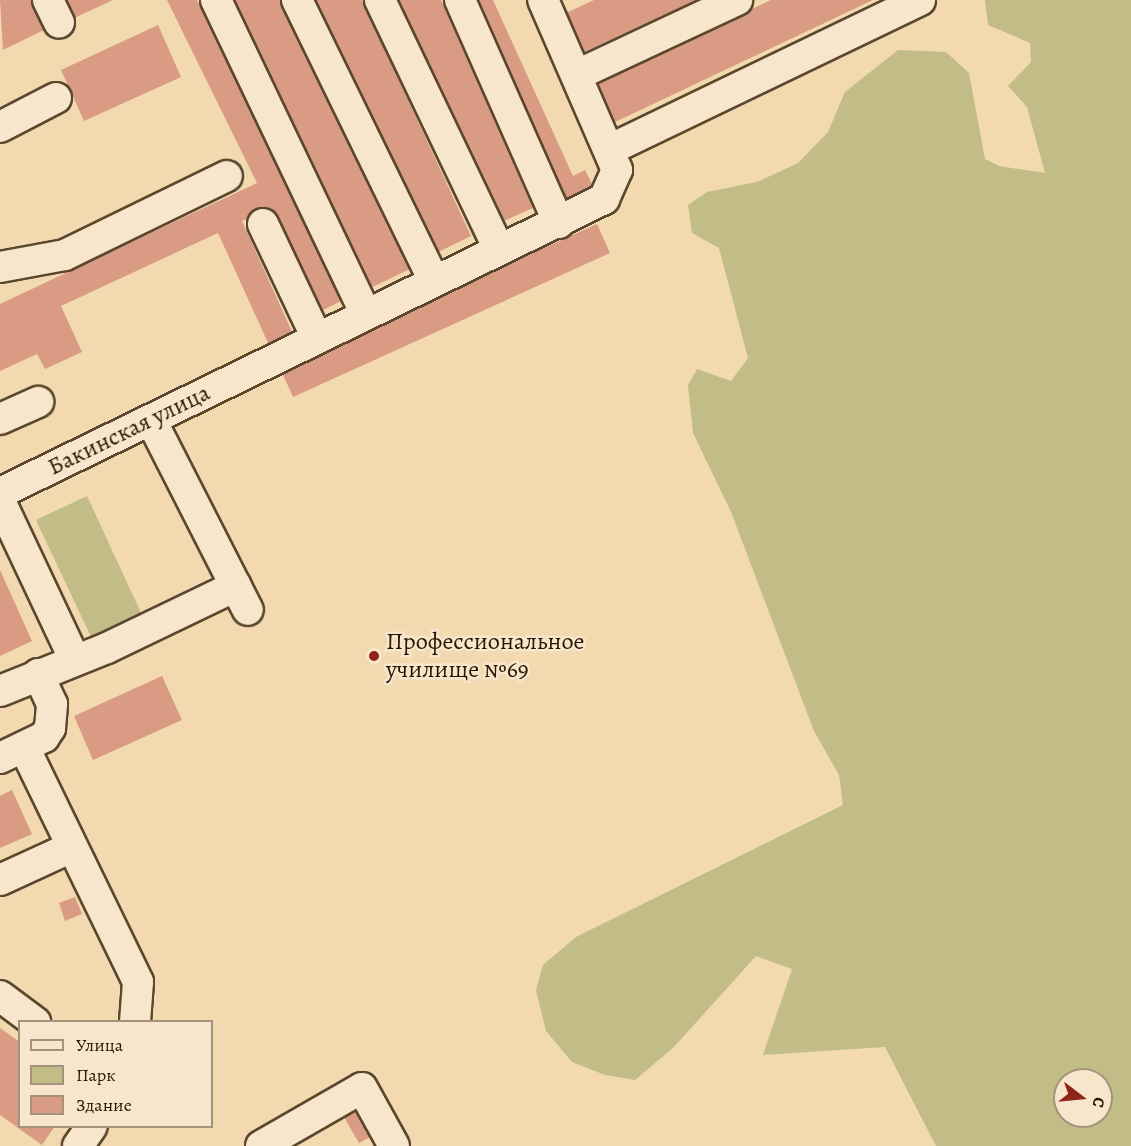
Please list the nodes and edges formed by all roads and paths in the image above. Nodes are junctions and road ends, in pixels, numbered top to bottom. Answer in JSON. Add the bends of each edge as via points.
{"nodes":[{"id":1,"x":216,"y":0,"type":"edge"},
{"id":2,"x":297,"y":0,"type":"edge"},
{"id":3,"x":380,"y":0,"type":"edge"},
{"id":4,"x":460,"y":0,"type":"edge"},
{"id":5,"x":737,"y":0,"type":"edge"},
{"id":6,"x":920,"y":0,"type":"edge"},
{"id":7,"x":547,"y":1,"type":"edge"},
{"id":8,"x":577,"y":75,"type":"junction"},
{"id":9,"x":56,"y":98,"type":"dead end"},
{"id":10,"x":0,"y":127,"type":"edge"},
{"id":11,"x":614,"y":159,"type":"junction"},
{"id":12,"x":227,"y":176,"type":"dead end"},
{"id":13,"x":559,"y":223,"type":"junction"},
{"id":14,"x":263,"y":224,"type":"dead end"},
{"id":15,"x":499,"y":249,"type":"junction"},
{"id":16,"x":0,"y":267,"type":"edge"},
{"id":17,"x":433,"y":279,"type":"junction"},
{"id":18,"x":365,"y":312,"type":"junction"},
{"id":19,"x":316,"y":336,"type":"junction"},
{"id":20,"x":38,"y":402,"type":"dead end"},
{"id":21,"x":0,"y":419,"type":"edge"},
{"id":22,"x":151,"y":420,"type":"junction"},
{"id":23,"x":0,"y":493,"type":"edge"},
{"id":24,"x":0,"y":501,"type":"edge"},
{"id":25,"x":8,"y":538,"type":"edge"},
{"id":26,"x":74,"y":658,"type":"junction"},
{"id":27,"x":38,"y":674,"type":"junction"},
{"id":28,"x":0,"y":691,"type":"edge"},
{"id":29,"x":12,"y":753,"type":"edge"},
{"id":30,"x":70,"y":848,"type":"junction"},
{"id":31,"x":0,"y":880,"type":"edge"},
{"id":32,"x":0,"y":996,"type":"edge"},
{"id":33,"x":32,"y":1020,"type":"edge"},
{"id":34,"x":135,"y":1020,"type":"edge"},
{"id":35,"x":91,"y":1128,"type":"edge"},
{"id":36,"x":78,"y":1146,"type":"edge"},
{"id":37,"x":261,"y":1146,"type":"edge"},
{"id":38,"x":394,"y":1146,"type":"edge"}],
"edges":[{"from":1,"to":18,"type":"street"},
{"from":2,"to":17,"type":"street"},
{"from":3,"to":15,"type":"street"},
{"from":4,"to":13,"type":"street"},
{"from":5,"to":8,"type":"street"},
{"from":6,"to":11,"type":"street"},
{"from":7,"to":8,"type":"street"},
{"from":8,"to":11,"type":"street"},
{"from":9,"to":10,"type":"street"},
{"from":11,"to":13,"type":"street","name":"Бакинская улица","via":[[604,200]]},
{"from":12,"to":16,"type":"street","via":[[65,255]]},
{"from":13,"to":15,"type":"street","name":"Бакинская улица"},
{"from":14,"to":19,"type":"street"},
{"from":15,"to":17,"type":"street","name":"Бакинская улица"},
{"from":17,"to":18,"type":"street","name":"Бакинская улица"},
{"from":18,"to":19,"type":"street","name":"Бакинская улица"},
{"from":19,"to":22,"type":"street","name":"Бакинская улица"},
{"from":20,"to":21,"type":"street"},
{"from":22,"to":23,"type":"street","name":"Бакинская улица"},
{"from":22,"to":26,"type":"street","via":[[242,598]]},
{"from":24,"to":25,"type":"street"},
{"from":25,"to":26,"type":"street"},
{"from":26,"to":27,"type":"street"},
{"from":27,"to":28,"type":"street"},
{"from":27,"to":29,"type":"street","via":[[53,717],[44,737]]},
{"from":29,"to":30,"type":"street"},
{"from":30,"to":31,"type":"street"},
{"from":30,"to":34,"type":"street","via":[[138,982]]},
{"from":32,"to":33,"type":"street"},
{"from":35,"to":36,"type":"street"},
{"from":37,"to":38,"type":"street","via":[[362,1088]]}]}
